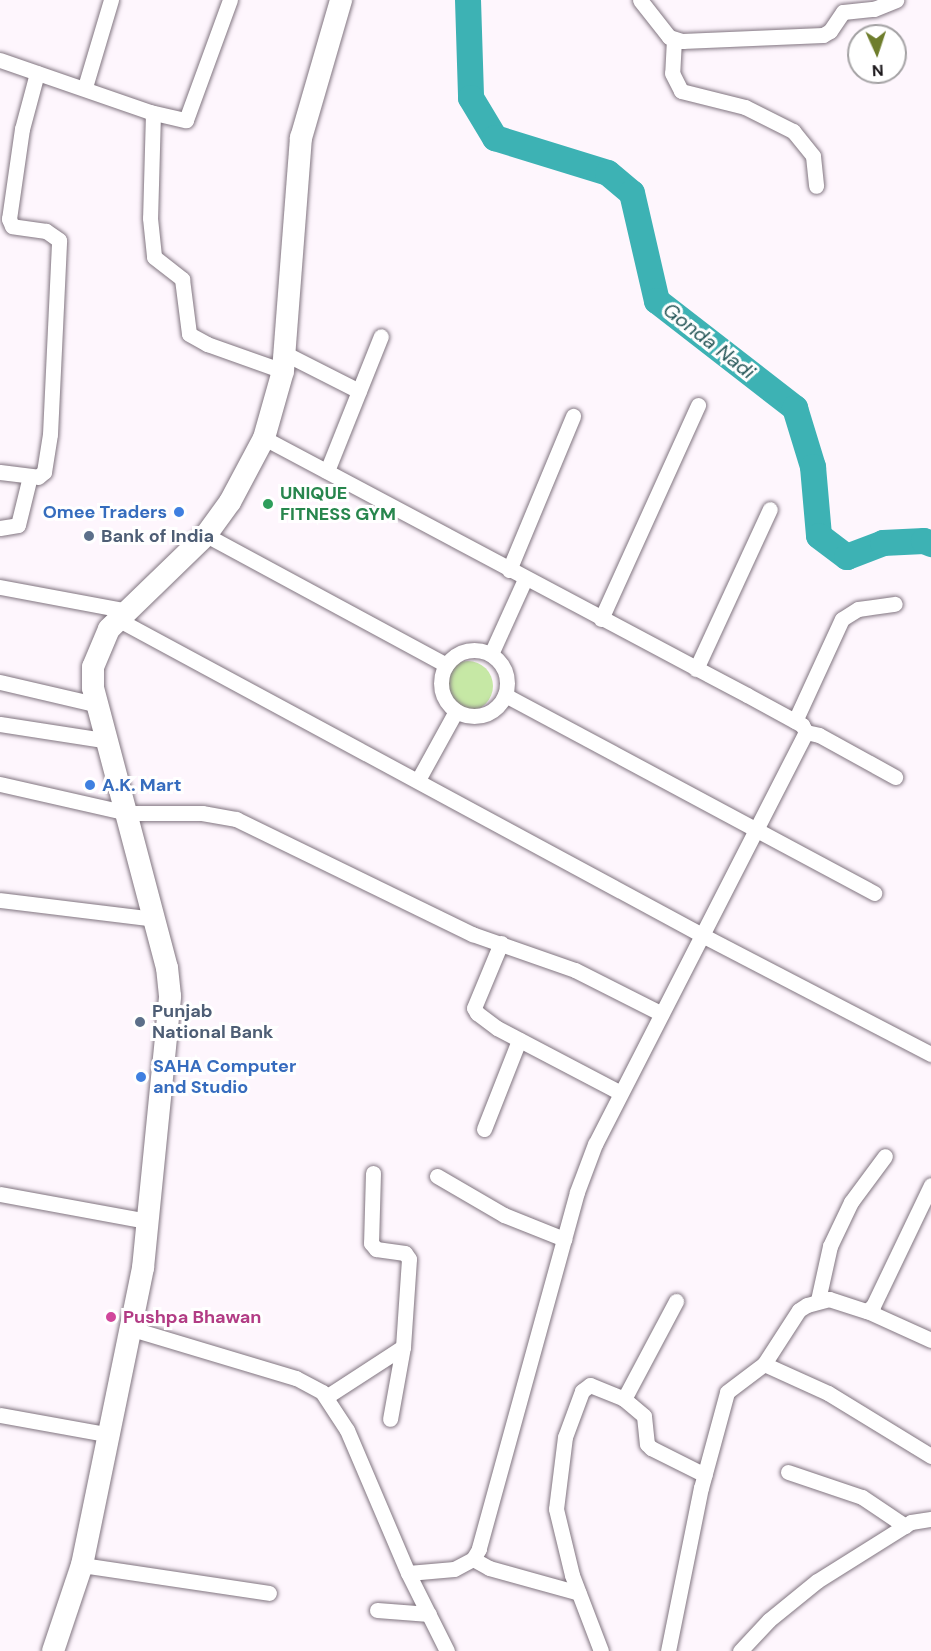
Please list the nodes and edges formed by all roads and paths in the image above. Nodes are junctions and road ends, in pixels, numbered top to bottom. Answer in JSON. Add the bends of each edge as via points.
{"nodes":[{"id":1,"x":111,"y":0,"type":"edge"},
{"id":2,"x":230,"y":0,"type":"edge"},
{"id":3,"x":341,"y":0,"type":"edge"},
{"id":4,"x":640,"y":0,"type":"edge"},
{"id":5,"x":896,"y":0,"type":"edge"},
{"id":6,"x":674,"y":39,"type":"junction"},
{"id":7,"x":0,"y":60,"type":"edge"},
{"id":8,"x":37,"y":73,"type":"junction"},
{"id":9,"x":85,"y":87,"type":"junction"},
{"id":10,"x":153,"y":113,"type":"junction"},
{"id":11,"x":816,"y":186,"type":"dead end"},
{"id":12,"x":381,"y":336,"type":"dead end"},
{"id":13,"x":284,"y":362,"type":"junction"},
{"id":14,"x":359,"y":391,"type":"junction"},
{"id":15,"x":698,"y":405,"type":"dead end"},
{"id":16,"x":573,"y":416,"type":"dead end"},
{"id":17,"x":264,"y":438,"type":"junction"},
{"id":18,"x":327,"y":471,"type":"junction"},
{"id":19,"x":0,"y":472,"type":"edge"},
{"id":20,"x":30,"y":476,"type":"junction"},
{"id":21,"x":770,"y":509,"type":"dead end"},
{"id":22,"x":0,"y":528,"type":"edge"},
{"id":23,"x":206,"y":535,"type":"junction"},
{"id":24,"x":509,"y":570,"type":"junction"},
{"id":25,"x":525,"y":579,"type":"junction"},
{"id":26,"x":0,"y":587,"type":"edge"},
{"id":27,"x":895,"y":604,"type":"dead end"},
{"id":28,"x":124,"y":615,"type":"junction"},
{"id":29,"x":601,"y":619,"type":"junction"},
{"id":30,"x":491,"y":654,"type":"junction"},
{"id":31,"x":446,"y":665,"type":"junction"},
{"id":32,"x":696,"y":669,"type":"junction"},
{"id":33,"x":0,"y":682,"type":"edge"},
{"id":34,"x":505,"y":695,"type":"junction"},
{"id":35,"x":99,"y":705,"type":"junction"},
{"id":36,"x":456,"y":711,"type":"junction"},
{"id":37,"x":0,"y":724,"type":"edge"},
{"id":38,"x":800,"y":727,"type":"junction"},
{"id":39,"x":110,"y":741,"type":"junction"},
{"id":40,"x":895,"y":777,"type":"dead end"},
{"id":41,"x":418,"y":780,"type":"junction"},
{"id":42,"x":0,"y":784,"type":"edge"},
{"id":43,"x":128,"y":813,"type":"junction"},
{"id":44,"x":757,"y":830,"type":"junction"},
{"id":45,"x":874,"y":893,"type":"dead end"},
{"id":46,"x":0,"y":900,"type":"edge"},
{"id":47,"x":155,"y":919,"type":"junction"},
{"id":48,"x":704,"y":936,"type":"junction"},
{"id":49,"x":501,"y":943,"type":"junction"},
{"id":50,"x":662,"y":1014,"type":"junction"},
{"id":51,"x":519,"y":1040,"type":"junction"},
{"id":52,"x":931,"y":1054,"type":"edge"},
{"id":53,"x":619,"y":1092,"type":"junction"},
{"id":54,"x":484,"y":1129,"type":"dead end"},
{"id":55,"x":885,"y":1156,"type":"dead end"},
{"id":56,"x":373,"y":1173,"type":"dead end"},
{"id":57,"x":437,"y":1176,"type":"dead end"},
{"id":58,"x":931,"y":1185,"type":"edge"},
{"id":59,"x":0,"y":1194,"type":"edge"},
{"id":60,"x":147,"y":1221,"type":"junction"},
{"id":61,"x":564,"y":1239,"type":"junction"},
{"id":62,"x":818,"y":1300,"type":"junction"},
{"id":63,"x":676,"y":1301,"type":"dead end"},
{"id":64,"x":867,"y":1311,"type":"junction"},
{"id":65,"x":129,"y":1328,"type":"junction"},
{"id":66,"x":931,"y":1340,"type":"edge"},
{"id":67,"x":403,"y":1347,"type":"junction"},
{"id":68,"x":764,"y":1364,"type":"junction"},
{"id":69,"x":326,"y":1397,"type":"junction"},
{"id":70,"x":624,"y":1399,"type":"junction"},
{"id":71,"x":0,"y":1415,"type":"edge"},
{"id":72,"x":390,"y":1419,"type":"dead end"},
{"id":73,"x":111,"y":1436,"type":"junction"},
{"id":74,"x":931,"y":1456,"type":"edge"},
{"id":75,"x":788,"y":1472,"type":"dead end"},
{"id":76,"x":705,"y":1475,"type":"junction"},
{"id":77,"x":931,"y":1519,"type":"edge"},
{"id":78,"x":905,"y":1526,"type":"junction"},
{"id":79,"x":473,"y":1559,"type":"junction"},
{"id":80,"x":82,"y":1565,"type":"junction"},
{"id":81,"x":408,"y":1573,"type":"junction"},
{"id":82,"x":270,"y":1593,"type":"dead end"},
{"id":83,"x":579,"y":1593,"type":"junction"},
{"id":84,"x":377,"y":1610,"type":"dead end"},
{"id":85,"x":429,"y":1614,"type":"junction"},
{"id":86,"x":53,"y":1651,"type":"edge"},
{"id":87,"x":447,"y":1651,"type":"edge"},
{"id":88,"x":601,"y":1651,"type":"edge"},
{"id":89,"x":668,"y":1651,"type":"edge"},
{"id":90,"x":740,"y":1651,"type":"edge"}],
"edges":[{"from":1,"to":9,"type":"street"},
{"from":2,"to":10,"type":"street","via":[[186,120]]},
{"from":3,"to":13,"type":"main road","via":[[301,138]]},
{"from":4,"to":6,"type":"street"},
{"from":5,"to":6,"type":"street","via":[[874,9],[843,12],[830,31],[822,34],[751,40]]},
{"from":6,"to":11,"type":"street","via":[[672,73],[681,91],[745,107],[792,131],[813,156]]},
{"from":7,"to":8,"type":"street"},
{"from":8,"to":9,"type":"street"},
{"from":8,"to":20,"type":"street","via":[[22,129],[9,219],[20,229],[53,234],[59,240],[60,252],[50,434],[44,472]]},
{"from":9,"to":10,"type":"street"},
{"from":10,"to":13,"type":"street","via":[[150,218],[154,257],[182,279],[189,334],[200,341]]},
{"from":12,"to":14,"type":"street"},
{"from":13,"to":14,"type":"street"},
{"from":13,"to":17,"type":"main road"},
{"from":14,"to":18,"type":"street"},
{"from":15,"to":29,"type":"street"},
{"from":16,"to":24,"type":"street"},
{"from":17,"to":18,"type":"street"},
{"from":17,"to":23,"type":"main road","via":[[230,502]]},
{"from":18,"to":24,"type":"street"},
{"from":19,"to":20,"type":"street"},
{"from":20,"to":22,"type":"street","via":[[18,525]]},
{"from":21,"to":32,"type":"street"},
{"from":23,"to":28,"type":"main road"},
{"from":23,"to":31,"type":"street"},
{"from":24,"to":25,"type":"street"},
{"from":25,"to":29,"type":"street"},
{"from":25,"to":30,"type":"street"},
{"from":26,"to":28,"type":"street"},
{"from":27,"to":38,"type":"street","via":[[858,609],[842,619]]},
{"from":28,"to":35,"type":"main road","via":[[110,629],[93,666]]},
{"from":28,"to":41,"type":"street"},
{"from":29,"to":32,"type":"street"},
{"from":30,"to":31,"type":"street","via":[[471,649],[452,657]]},
{"from":30,"to":34,"type":"street","via":[[504,668]]},
{"from":31,"to":36,"type":"street","via":[[441,675],[443,695]]},
{"from":32,"to":38,"type":"street"},
{"from":33,"to":35,"type":"street"},
{"from":34,"to":36,"type":"street","via":[[484,714]]},
{"from":34,"to":44,"type":"street"},
{"from":35,"to":39,"type":"main road"},
{"from":36,"to":41,"type":"street"},
{"from":37,"to":39,"type":"street"},
{"from":38,"to":40,"type":"street"},
{"from":38,"to":44,"type":"street"},
{"from":39,"to":43,"type":"main road"},
{"from":41,"to":48,"type":"street"},
{"from":42,"to":43,"type":"street"},
{"from":43,"to":47,"type":"main road"},
{"from":43,"to":49,"type":"street","via":[[202,813],[236,819],[455,926]]},
{"from":44,"to":45,"type":"street"},
{"from":44,"to":48,"type":"street"},
{"from":46,"to":47,"type":"street"},
{"from":47,"to":60,"type":"main road","via":[[170,996]]},
{"from":48,"to":50,"type":"street"},
{"from":48,"to":52,"type":"street"},
{"from":49,"to":50,"type":"street","via":[[575,970]]},
{"from":49,"to":51,"type":"street","via":[[474,1008],[483,1019]]},
{"from":50,"to":53,"type":"street"},
{"from":51,"to":53,"type":"street"},
{"from":51,"to":54,"type":"street"},
{"from":53,"to":61,"type":"street","via":[[577,1192]]},
{"from":55,"to":62,"type":"street","via":[[851,1202],[834,1237]]},
{"from":56,"to":67,"type":"street","via":[[371,1243],[376,1249],[405,1253],[409,1259]]},
{"from":57,"to":61,"type":"street","via":[[504,1215]]},
{"from":58,"to":64,"type":"street","via":[[884,1287]]},
{"from":59,"to":60,"type":"street"},
{"from":60,"to":65,"type":"main road"},
{"from":61,"to":79,"type":"street"},
{"from":62,"to":64,"type":"street","via":[[829,1299]]},
{"from":62,"to":68,"type":"street","via":[[799,1310]]},
{"from":63,"to":70,"type":"street"},
{"from":64,"to":66,"type":"street"},
{"from":65,"to":69,"type":"street","via":[[296,1378]]},
{"from":65,"to":73,"type":"main road"},
{"from":67,"to":69,"type":"street"},
{"from":67,"to":72,"type":"street"},
{"from":68,"to":74,"type":"street","via":[[828,1393]]},
{"from":68,"to":76,"type":"street","via":[[727,1392]]},
{"from":69,"to":81,"type":"street","via":[[347,1430]]},
{"from":70,"to":76,"type":"street","via":[[644,1416],[647,1444],[651,1448]]},
{"from":70,"to":83,"type":"street","via":[[585,1387],[565,1437],[556,1509]]},
{"from":71,"to":73,"type":"street"},
{"from":73,"to":80,"type":"main road"},
{"from":75,"to":78,"type":"street","via":[[862,1497]]},
{"from":76,"to":89,"type":"street"},
{"from":77,"to":78,"type":"street"},
{"from":78,"to":90,"type":"street","via":[[817,1581],[769,1620]]},
{"from":79,"to":81,"type":"street","via":[[454,1569]]},
{"from":79,"to":83,"type":"street","via":[[489,1568]]},
{"from":80,"to":82,"type":"street"},
{"from":80,"to":86,"type":"main road"},
{"from":81,"to":85,"type":"street"},
{"from":83,"to":88,"type":"street"},
{"from":84,"to":85,"type":"street"},
{"from":85,"to":87,"type":"street"}]}
